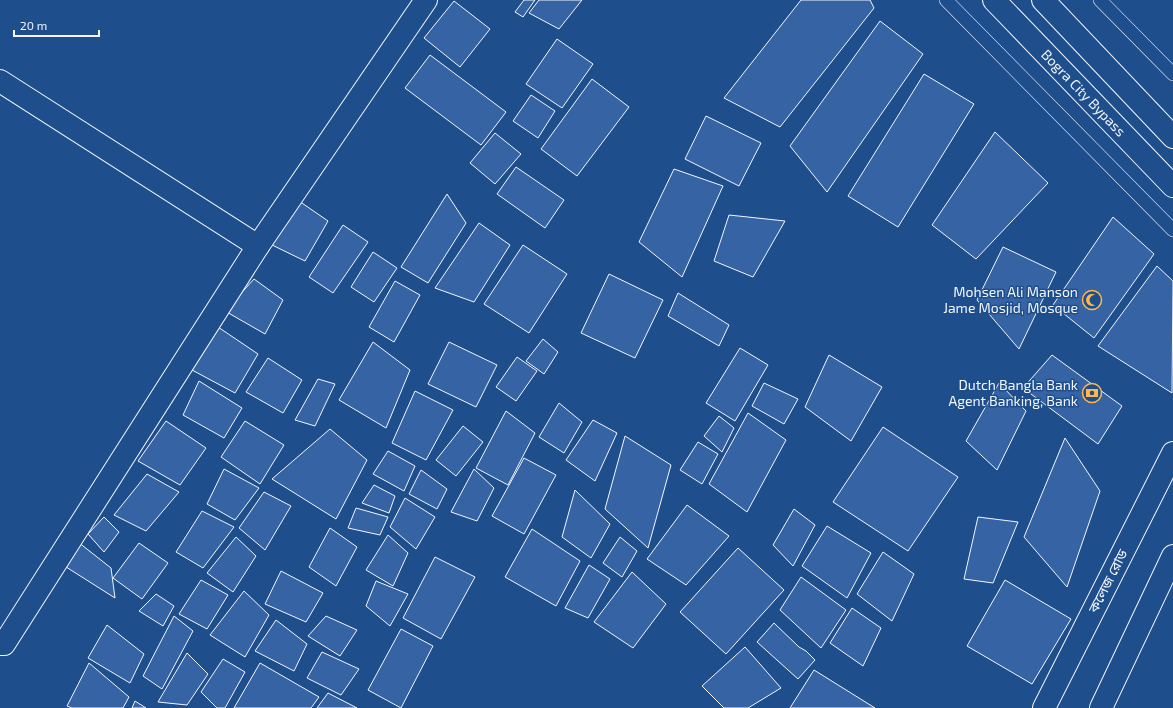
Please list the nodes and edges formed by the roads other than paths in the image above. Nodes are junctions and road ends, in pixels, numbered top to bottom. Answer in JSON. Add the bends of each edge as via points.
{"nodes":[{"id":1,"x":426,"y":0,"type":"edge"},
{"id":2,"x":946,"y":0,"type":"edge"},
{"id":3,"x":994,"y":0,"type":"edge"},
{"id":4,"x":1043,"y":0,"type":"edge"},
{"id":5,"x":1100,"y":0,"type":"edge"},
{"id":6,"x":1173,"y":74,"type":"edge"},
{"id":7,"x":0,"y":81,"type":"edge"},
{"id":8,"x":1173,"y":137,"type":"edge"},
{"id":9,"x":1173,"y":186,"type":"edge"},
{"id":10,"x":1173,"y":230,"type":"edge"},
{"id":11,"x":258,"y":246,"type":"junction"},
{"id":12,"x":1173,"y":453,"type":"edge"},
{"id":13,"x":1173,"y":556,"type":"edge"},
{"id":14,"x":0,"y":644,"type":"edge"},
{"id":15,"x":1044,"y":708,"type":"edge"},
{"id":16,"x":1101,"y":708,"type":"edge"}],
"edges":[{"from":1,"to":11,"type":"main road"},
{"from":2,"to":10,"type":"lane"},
{"from":3,"to":9,"type":"main road","name":"Bogra City Bypass"},
{"from":4,"to":8,"type":"main road"},
{"from":5,"to":6,"type":"lane"},
{"from":7,"to":11,"type":"main road"},
{"from":11,"to":14,"type":"main road","via":[[4,644]]},
{"from":12,"to":15,"type":"main road","name":"কলেজ রোড"},
{"from":13,"to":16,"type":"main road"}]}
